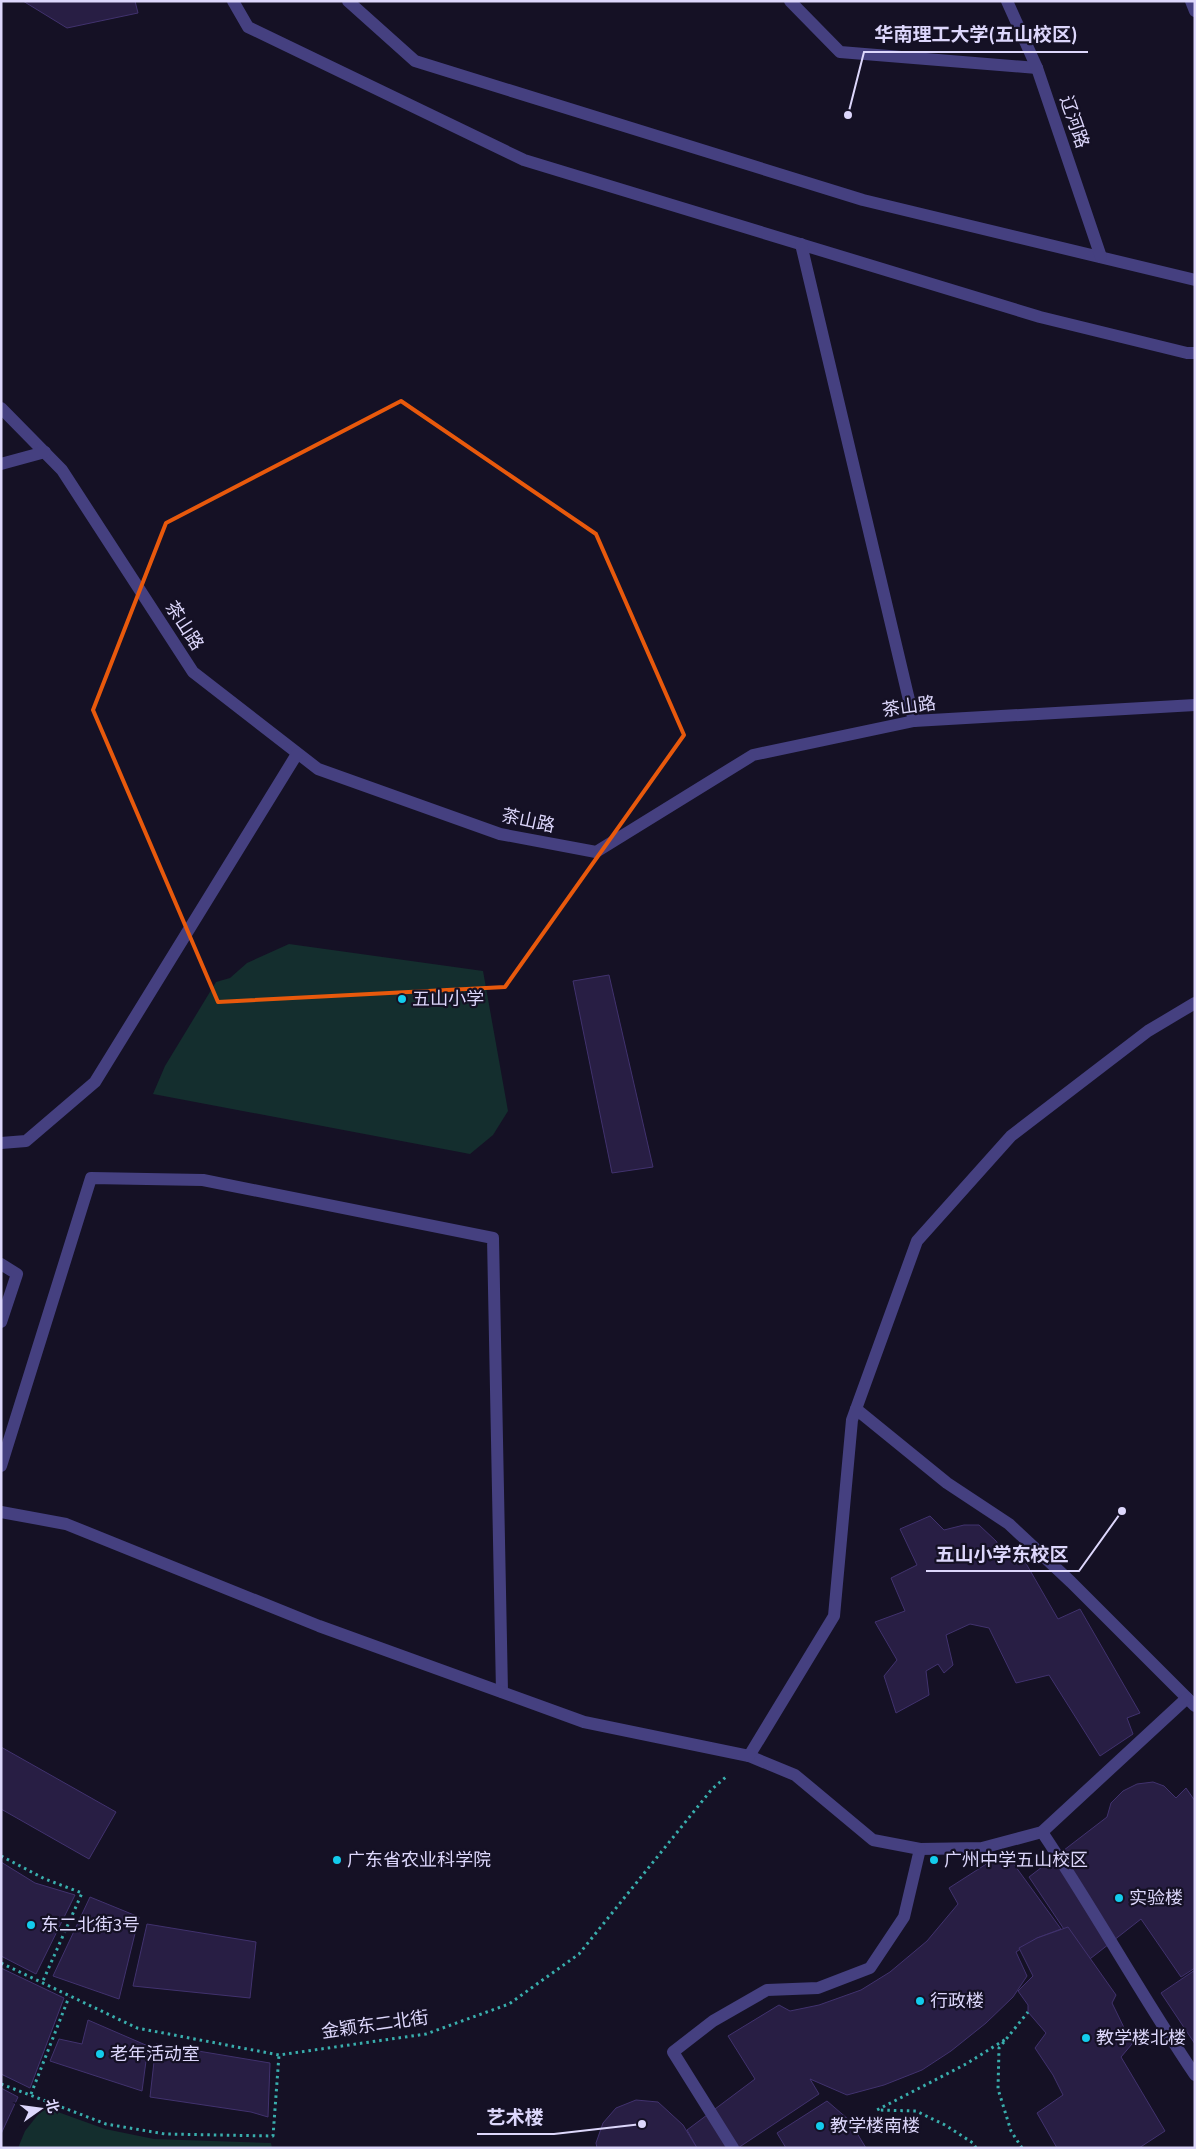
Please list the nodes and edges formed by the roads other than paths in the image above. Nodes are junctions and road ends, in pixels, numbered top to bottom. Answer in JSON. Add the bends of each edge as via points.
{"nodes":[{"id":1,"x":233,"y":1,"type":"edge"},
{"id":2,"x":348,"y":1,"type":"edge"},
{"id":3,"x":790,"y":1,"type":"edge"},
{"id":4,"x":1007,"y":1,"type":"edge"},
{"id":5,"x":1191,"y":1,"type":"edge"},
{"id":6,"x":1195,"y":11,"type":"edge"},
{"id":7,"x":1037,"y":68,"type":"junction"},
{"id":8,"x":801,"y":244,"type":"junction"},
{"id":9,"x":1101,"y":257,"type":"junction"},
{"id":10,"x":1195,"y":280,"type":"edge"},
{"id":11,"x":1195,"y":353,"type":"edge"},
{"id":12,"x":1,"y":408,"type":"edge"},
{"id":13,"x":45,"y":452,"type":"junction"},
{"id":14,"x":1,"y":464,"type":"edge"},
{"id":15,"x":1195,"y":705,"type":"edge"},
{"id":16,"x":914,"y":721,"type":"junction"},
{"id":17,"x":297,"y":754,"type":"junction"},
{"id":18,"x":1195,"y":1003,"type":"edge"},
{"id":19,"x":1,"y":1143,"type":"edge"},
{"id":20,"x":1,"y":1264,"type":"edge"},
{"id":21,"x":1,"y":1322,"type":"edge"},
{"id":22,"x":856,"y":1409,"type":"junction"},
{"id":23,"x":1,"y":1466,"type":"edge"},
{"id":24,"x":1,"y":1512,"type":"edge"},
{"id":25,"x":502,"y":1692,"type":"junction"},
{"id":26,"x":1191,"y":1702,"type":"edge"},
{"id":27,"x":749,"y":1756,"type":"junction"},
{"id":28,"x":1042,"y":1832,"type":"junction"},
{"id":29,"x":920,"y":1849,"type":"junction"},
{"id":30,"x":1195,"y":2074,"type":"edge"},
{"id":31,"x":733,"y":2148,"type":"edge"}],
"edges":[{"from":1,"to":8,"type":"street","via":[[248,26],[524,160]]},
{"from":2,"to":9,"type":"street","via":[[415,61],[863,200]]},
{"from":3,"to":7,"type":"street","via":[[840,52]]},
{"from":4,"to":7,"type":"street","name":"辽河路"},
{"from":5,"to":6,"type":"street"},
{"from":7,"to":9,"type":"street","name":"辽河路"},
{"from":8,"to":11,"type":"street","via":[[1040,317]]},
{"from":8,"to":16,"type":"street"},
{"from":9,"to":10,"type":"street"},
{"from":12,"to":13,"type":"street","name":"茶山路"},
{"from":13,"to":14,"type":"street"},
{"from":13,"to":17,"type":"street","name":"茶山路","via":[[62,470],[192,672]]},
{"from":15,"to":16,"type":"street","name":"茶山路"},
{"from":16,"to":17,"type":"street","name":"茶山路","via":[[753,755],[596,852],[500,834],[318,769]]},
{"from":17,"to":19,"type":"street","via":[[95,1082],[26,1141]]},
{"from":18,"to":22,"type":"street","via":[[1148,1031],[1011,1136],[917,1241]]},
{"from":20,"to":21,"type":"street","via":[[17,1274]]},
{"from":22,"to":26,"type":"street","via":[[947,1483],[1009,1524]]},
{"from":22,"to":27,"type":"street","via":[[852,1420],[834,1616]]},
{"from":23,"to":25,"type":"street","via":[[91,1178],[203,1180],[493,1238]]},
{"from":24,"to":25,"type":"street","via":[[66,1524],[318,1626]]},
{"from":25,"to":27,"type":"street","via":[[584,1722]]},
{"from":26,"to":28,"type":"street"},
{"from":27,"to":29,"type":"street","via":[[795,1775],[873,1840]]},
{"from":28,"to":29,"type":"street","via":[[982,1848]]},
{"from":28,"to":30,"type":"street"},
{"from":29,"to":31,"type":"street","via":[[904,1917],[870,1968],[818,1988],[767,1990],[713,2021],[673,2052]]}]}
